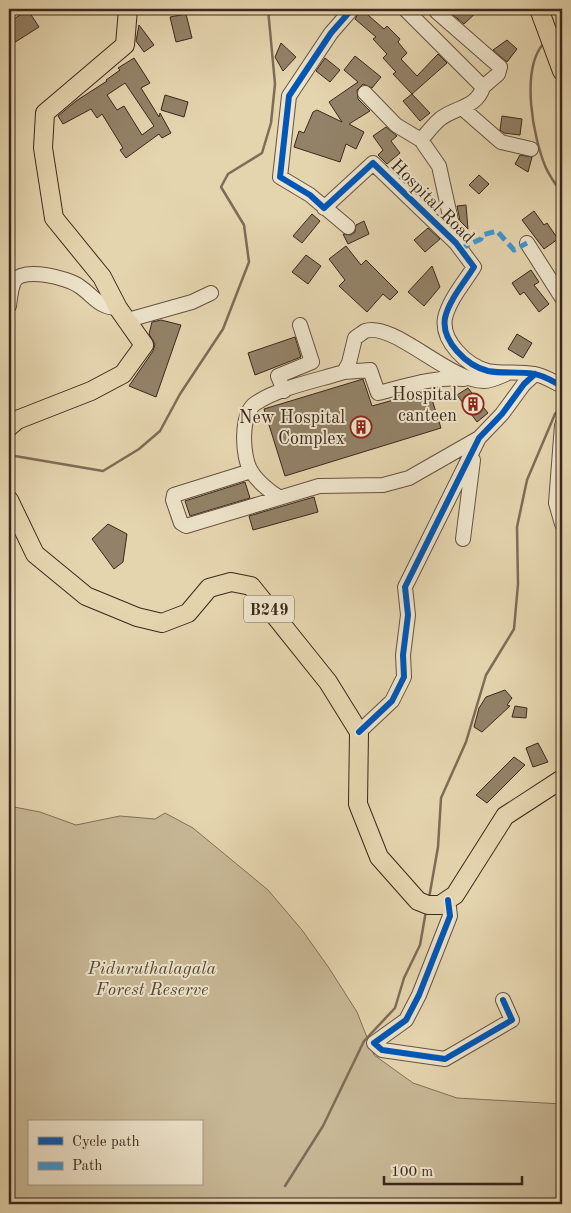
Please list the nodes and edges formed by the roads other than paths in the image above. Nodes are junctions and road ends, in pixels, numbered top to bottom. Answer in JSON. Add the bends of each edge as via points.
{"nodes":[{"id":1,"x":128,"y":9,"type":"edge"},
{"id":2,"x":352,"y":9,"type":"edge"},
{"id":3,"x":405,"y":9,"type":"edge"},
{"id":4,"x":539,"y":9,"type":"edge"},
{"id":5,"x":437,"y":12,"type":"dead end"},
{"id":6,"x":562,"y":71,"type":"edge"},
{"id":7,"x":483,"y":87,"type":"junction"},
{"id":8,"x":365,"y":93,"type":"dead end"},
{"id":9,"x":462,"y":108,"type":"junction"},
{"id":10,"x":421,"y":140,"type":"junction"},
{"id":11,"x":531,"y":149,"type":"dead end"},
{"id":12,"x":324,"y":208,"type":"junction"},
{"id":13,"x":348,"y":227,"type":"dead end"},
{"id":14,"x":456,"y":243,"type":"junction"},
{"id":15,"x":527,"y":243,"type":"dead end"},
{"id":16,"x":211,"y":293,"type":"dead end"},
{"id":17,"x":562,"y":298,"type":"edge"},
{"id":18,"x":9,"y":306,"type":"edge"},
{"id":19,"x":123,"y":314,"type":"junction"},
{"id":20,"x":300,"y":325,"type":"dead end"},
{"id":21,"x":344,"y":372,"type":"junction"},
{"id":22,"x":509,"y":374,"type":"junction"},
{"id":23,"x":535,"y":374,"type":"junction"},
{"id":24,"x":477,"y":380,"type":"junction"},
{"id":25,"x":562,"y":386,"type":"edge"},
{"id":26,"x":284,"y":391,"type":"junction"},
{"id":27,"x":562,"y":425,"type":"edge"},
{"id":28,"x":9,"y":427,"type":"edge"},
{"id":29,"x":477,"y":444,"type":"junction"},
{"id":30,"x":251,"y":471,"type":"junction"},
{"id":31,"x":279,"y":497,"type":"junction"},
{"id":32,"x":9,"y":500,"type":"edge"},
{"id":33,"x":561,"y":515,"type":"edge"},
{"id":34,"x":463,"y":538,"type":"dead end"},
{"id":35,"x":360,"y":732,"type":"junction"},
{"id":36,"x":562,"y":779,"type":"edge"},
{"id":37,"x":444,"y":902,"type":"junction"},
{"id":38,"x":503,"y":1000,"type":"dead end"}],
"edges":[{"from":1,"to":19,"type":"main road","via":[[125,45],[45,113],[43,148],[54,218],[102,278]]},
{"from":2,"to":12,"type":"street","via":[[331,33],[289,96],[280,177],[310,195]]},
{"from":3,"to":7,"type":"street"},
{"from":4,"to":6,"type":"main road"},
{"from":5,"to":7,"type":"street","via":[[500,67],[498,74]]},
{"from":7,"to":9,"type":"street","via":[[474,102]]},
{"from":8,"to":10,"type":"street","via":[[396,124]]},
{"from":9,"to":10,"type":"street","via":[[440,119]]},
{"from":9,"to":11,"type":"street","via":[[501,142]]},
{"from":10,"to":14,"type":"street","via":[[439,166]]},
{"from":12,"to":13,"type":"street"},
{"from":12,"to":14,"type":"street","name":"Hospital Road","via":[[373,163]]},
{"from":14,"to":22,"type":"street","name":"Hospital Road","via":[[474,267],[448,307],[445,320],[448,335],[456,351],[468,362],[486,371]]},
{"from":15,"to":17,"type":"street"},
{"from":16,"to":19,"type":"street","via":[[192,302]]},
{"from":18,"to":19,"type":"street","via":[[15,280],[19,276],[33,274],[71,282],[100,305]]},
{"from":19,"to":28,"type":"main road","via":[[144,345],[123,374],[17,420]]},
{"from":20,"to":26,"type":"street","via":[[312,362],[278,376]]},
{"from":21,"to":24,"type":"street","via":[[370,370],[378,393],[443,379]]},
{"from":21,"to":24,"type":"street","via":[[356,338],[366,331],[396,337],[442,365]]},
{"from":21,"to":26,"type":"street"},
{"from":22,"to":23,"type":"street","name":"Hospital Road"},
{"from":22,"to":24,"type":"street","via":[[487,381]]},
{"from":23,"to":25,"type":"street","name":"Hospital Road"},
{"from":23,"to":29,"type":"street"},
{"from":26,"to":30,"type":"street","via":[[254,403],[246,420],[244,448]]},
{"from":27,"to":33,"type":"street","via":[[556,503]]},
{"from":29,"to":31,"type":"street","via":[[409,478],[392,483],[319,486]]},
{"from":29,"to":34,"type":"street"},
{"from":29,"to":35,"type":"street","via":[[405,587],[408,615],[404,677],[392,701]]},
{"from":30,"to":31,"type":"street"},
{"from":30,"to":31,"type":"street","via":[[174,496],[172,500],[182,524],[186,526]]},
{"from":32,"to":35,"type":"main road","number":"B249","via":[[35,554],[86,596],[136,617],[162,623],[188,613],[210,588],[231,582],[250,586],[328,682]]},
{"from":35,"to":37,"type":"main road","via":[[358,804],[379,857],[418,901],[428,905]]},
{"from":36,"to":37,"type":"main road","via":[[505,816],[455,895]]},
{"from":37,"to":38,"type":"street","via":[[450,916],[419,995],[406,1020],[374,1043],[382,1050],[445,1059],[512,1020]]}]}
